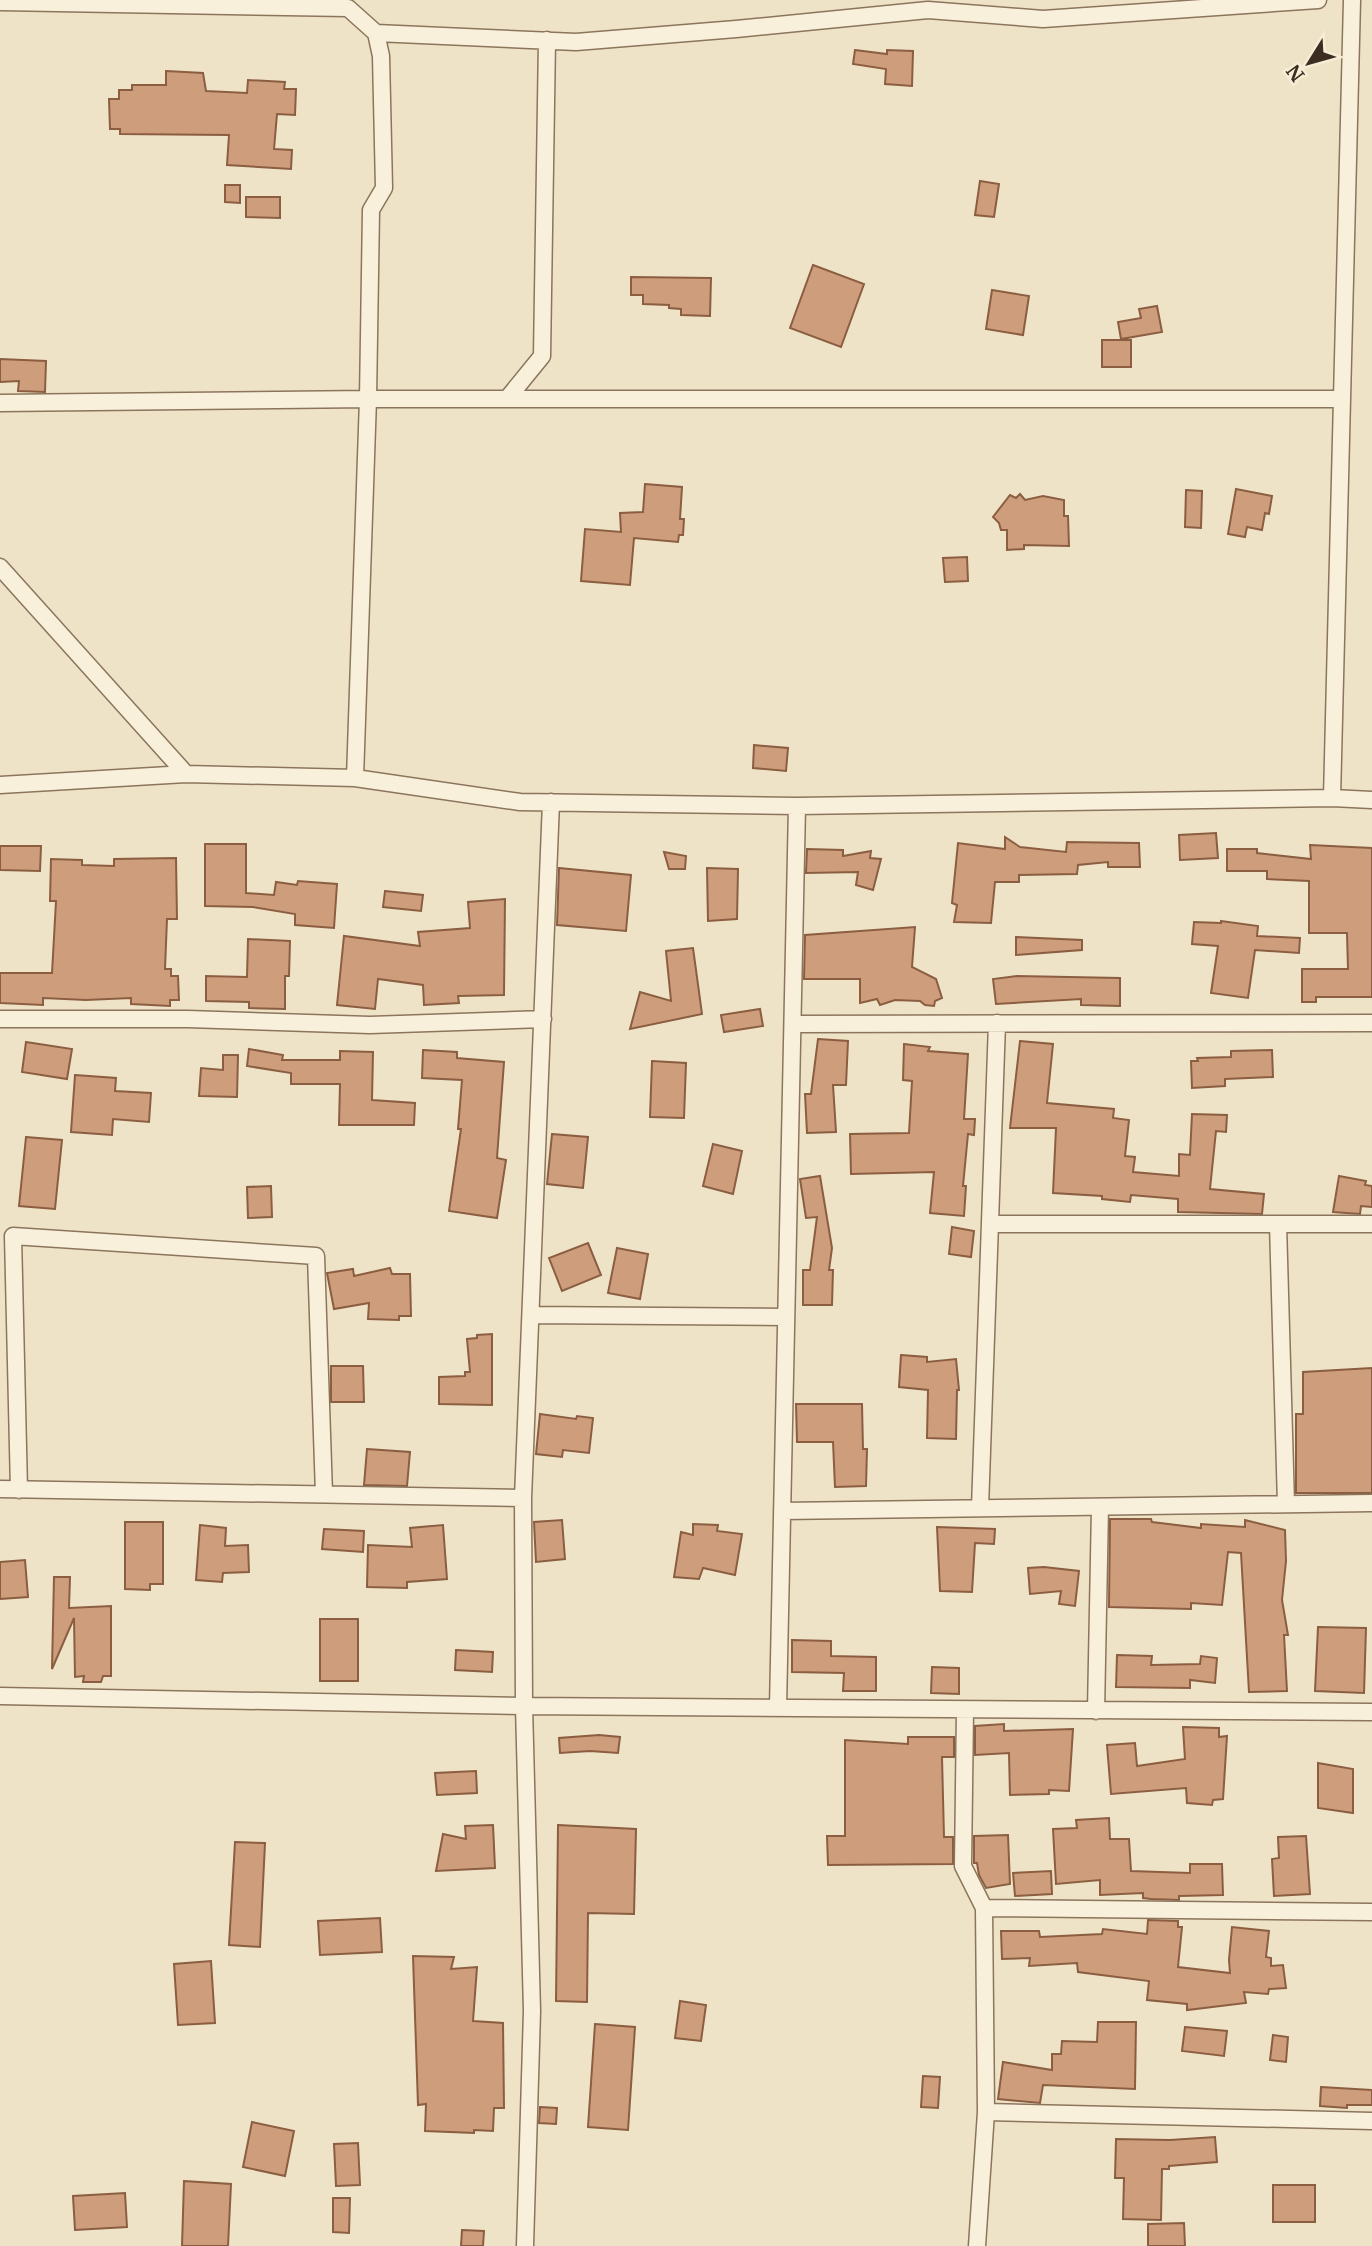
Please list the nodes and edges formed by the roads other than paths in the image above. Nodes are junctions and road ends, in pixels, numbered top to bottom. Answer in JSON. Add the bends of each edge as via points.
{"nodes":[{"id":1,"x":1318,"y":0,"type":"edge"},
{"id":2,"x":1352,"y":0,"type":"edge"},
{"id":3,"x":0,"y":2,"type":"edge"},
{"id":4,"x":348,"y":4,"type":"edge"},
{"id":5,"x":376,"y":33,"type":"junction"},
{"id":6,"x":547,"y":40,"type":"junction"},
{"id":7,"x":368,"y":399,"type":"junction"},
{"id":8,"x":507,"y":399,"type":"junction"},
{"id":9,"x":1342,"y":399,"type":"junction"},
{"id":10,"x":0,"y":402,"type":"edge"},
{"id":11,"x":0,"y":567,"type":"edge"},
{"id":12,"x":187,"y":774,"type":"junction"},
{"id":13,"x":355,"y":778,"type":"junction"},
{"id":14,"x":0,"y":785,"type":"edge"},
{"id":15,"x":1332,"y":798,"type":"junction"},
{"id":16,"x":1372,"y":800,"type":"edge"},
{"id":17,"x":551,"y":802,"type":"junction"},
{"id":18,"x":797,"y":806,"type":"junction"},
{"id":19,"x":0,"y":1019,"type":"edge"},
{"id":20,"x":543,"y":1019,"type":"junction"},
{"id":21,"x":997,"y":1023,"type":"junction"},
{"id":22,"x":1372,"y":1023,"type":"edge"},
{"id":23,"x":793,"y":1024,"type":"junction"},
{"id":24,"x":990,"y":1224,"type":"junction"},
{"id":25,"x":1278,"y":1224,"type":"junction"},
{"id":26,"x":1372,"y":1224,"type":"edge"},
{"id":27,"x":531,"y":1315,"type":"junction"},
{"id":28,"x":786,"y":1317,"type":"junction"},
{"id":29,"x":0,"y":1489,"type":"edge"},
{"id":30,"x":19,"y":1490,"type":"junction"},
{"id":31,"x":324,"y":1494,"type":"junction"},
{"id":32,"x":523,"y":1498,"type":"junction"},
{"id":33,"x":1372,"y":1503,"type":"edge"},
{"id":34,"x":1286,"y":1504,"type":"junction"},
{"id":35,"x":1100,"y":1507,"type":"junction"},
{"id":36,"x":980,"y":1508,"type":"junction"},
{"id":37,"x":782,"y":1511,"type":"junction"},
{"id":38,"x":0,"y":1696,"type":"edge"},
{"id":39,"x":524,"y":1706,"type":"junction"},
{"id":40,"x":778,"y":1708,"type":"junction"},
{"id":41,"x":965,"y":1710,"type":"junction"},
{"id":42,"x":1096,"y":1711,"type":"junction"},
{"id":43,"x":1372,"y":1712,"type":"edge"},
{"id":44,"x":984,"y":1908,"type":"junction"},
{"id":45,"x":1372,"y":1912,"type":"edge"},
{"id":46,"x":986,"y":2112,"type":"junction"},
{"id":47,"x":1372,"y":2121,"type":"edge"},
{"id":48,"x":525,"y":2246,"type":"edge"},
{"id":49,"x":977,"y":2246,"type":"edge"}],
"edges":[{"from":1,"to":6,"type":"street","via":[[1043,19],[928,10],[576,42]]},
{"from":2,"to":9,"type":"street"},
{"from":3,"to":4,"type":"street"},
{"from":4,"to":5,"type":"street"},
{"from":5,"to":6,"type":"street"},
{"from":5,"to":7,"type":"street","via":[[381,57],[384,188],[371,210]]},
{"from":6,"to":8,"type":"street","via":[[542,356]]},
{"from":7,"to":8,"type":"street"},
{"from":7,"to":10,"type":"street"},
{"from":7,"to":13,"type":"street"},
{"from":8,"to":9,"type":"street"},
{"from":9,"to":15,"type":"street"},
{"from":11,"to":12,"type":"street"},
{"from":12,"to":13,"type":"street"},
{"from":12,"to":14,"type":"street"},
{"from":13,"to":17,"type":"street","via":[[520,802]]},
{"from":15,"to":16,"type":"street"},
{"from":15,"to":18,"type":"street"},
{"from":17,"to":18,"type":"street"},
{"from":17,"to":20,"type":"street"},
{"from":18,"to":23,"type":"street"},
{"from":19,"to":20,"type":"street","via":[[370,1025]]},
{"from":20,"to":27,"type":"street"},
{"from":21,"to":22,"type":"street"},
{"from":21,"to":23,"type":"street"},
{"from":21,"to":24,"type":"street"},
{"from":23,"to":28,"type":"street"},
{"from":24,"to":25,"type":"street"},
{"from":24,"to":36,"type":"street"},
{"from":25,"to":26,"type":"street"},
{"from":25,"to":34,"type":"street"},
{"from":27,"to":28,"type":"street"},
{"from":27,"to":32,"type":"street"},
{"from":28,"to":37,"type":"street"},
{"from":29,"to":30,"type":"street"},
{"from":30,"to":31,"type":"street"},
{"from":30,"to":31,"type":"street","via":[[13,1236],[316,1256]]},
{"from":31,"to":32,"type":"street"},
{"from":32,"to":39,"type":"street"},
{"from":33,"to":34,"type":"street"},
{"from":34,"to":35,"type":"street"},
{"from":35,"to":36,"type":"street"},
{"from":35,"to":42,"type":"street"},
{"from":36,"to":37,"type":"street"},
{"from":37,"to":40,"type":"street"},
{"from":38,"to":39,"type":"street"},
{"from":39,"to":40,"type":"street"},
{"from":39,"to":48,"type":"street","via":[[532,2011]]},
{"from":40,"to":41,"type":"street"},
{"from":41,"to":42,"type":"street"},
{"from":41,"to":44,"type":"street","via":[[963,1866]]},
{"from":42,"to":43,"type":"street"},
{"from":44,"to":45,"type":"street"},
{"from":44,"to":46,"type":"street"},
{"from":46,"to":47,"type":"street"},
{"from":46,"to":49,"type":"street"}]}
